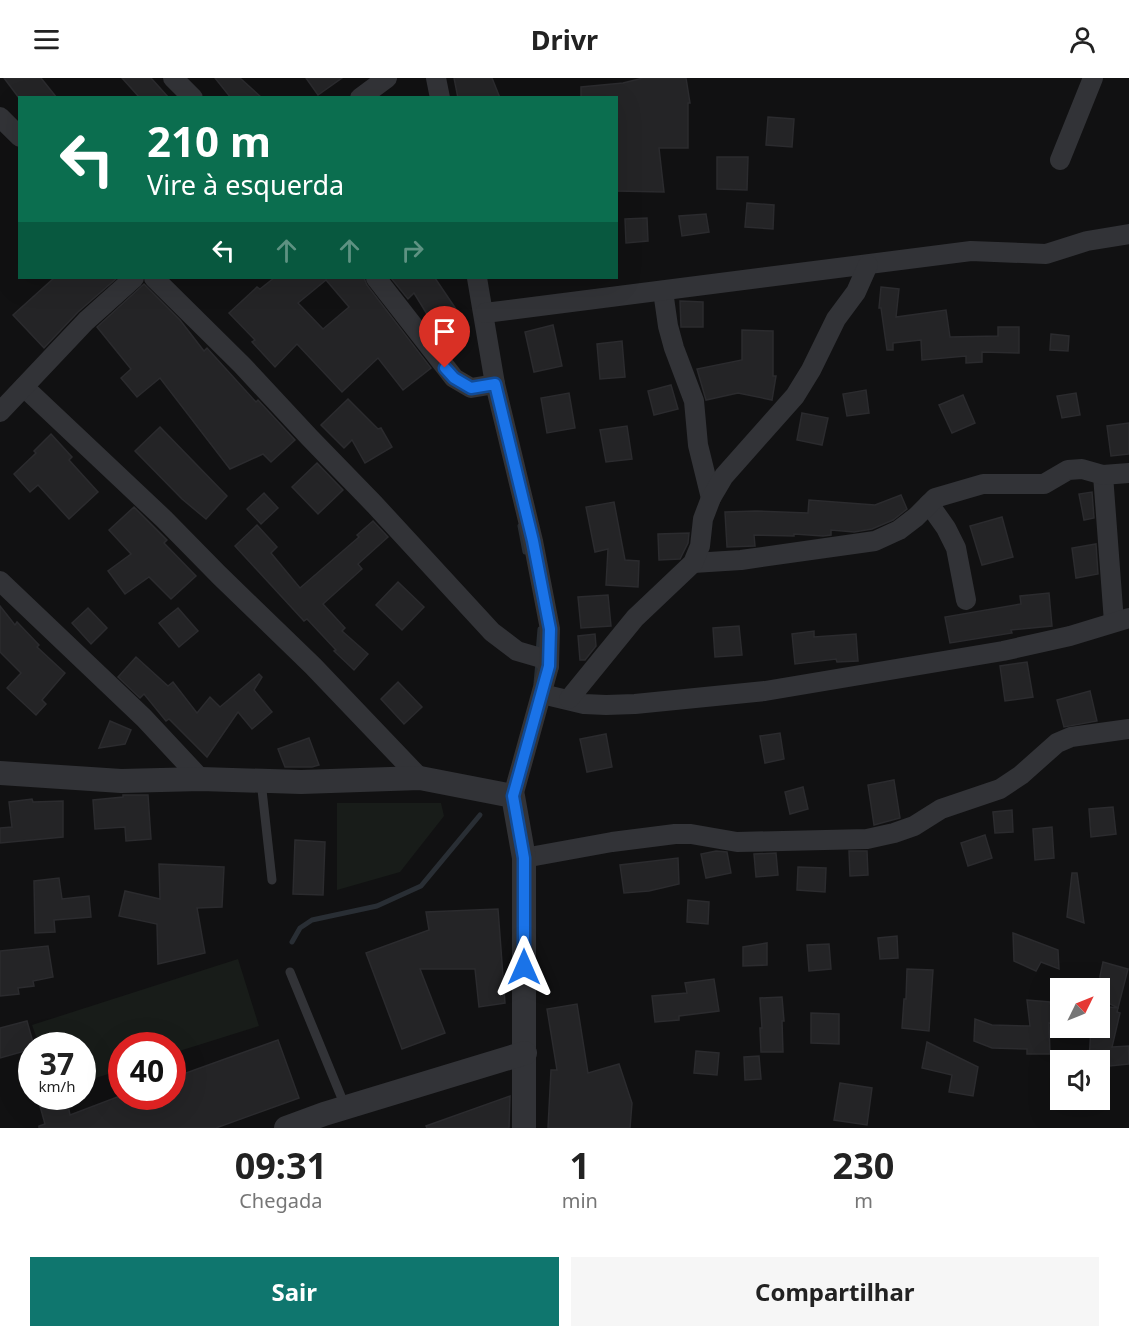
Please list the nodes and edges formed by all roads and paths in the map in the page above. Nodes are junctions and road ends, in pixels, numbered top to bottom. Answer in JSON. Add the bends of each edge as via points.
{"nodes":[{"id":1,"x":173,"y":78,"type":"edge"},
{"id":2,"x":385,"y":78,"type":"edge"},
{"id":3,"x":436,"y":78,"type":"edge"},
{"id":4,"x":1093,"y":78,"type":"edge"},
{"id":5,"x":191,"y":96,"type":"edge"},
{"id":6,"x":362,"y":96,"type":"edge"},
{"id":7,"x":440,"y":96,"type":"edge"},
{"id":8,"x":0,"y":117,"type":"edge"},
{"id":9,"x":18,"y":135,"type":"edge"},
{"id":10,"x":1060,"y":160,"type":"dead end"},
{"id":11,"x":1129,"y":234,"type":"edge"},
{"id":12,"x":868,"y":265,"type":"junction"},
{"id":13,"x":133,"y":279,"type":"edge"},
{"id":14,"x":155,"y":279,"type":"edge"},
{"id":15,"x":377,"y":279,"type":"edge"},
{"id":16,"x":477,"y":279,"type":"edge"},
{"id":17,"x":663,"y":291,"type":"junction"},
{"id":18,"x":484,"y":313,"type":"junction"},
{"id":19,"x":485,"y":386,"type":"junction"},
{"id":20,"x":24,"y":387,"type":"junction"},
{"id":21,"x":0,"y":412,"type":"edge"},
{"id":22,"x":1129,"y":473,"type":"edge"},
{"id":23,"x":1103,"y":475,"type":"junction"},
{"id":24,"x":711,"y":498,"type":"junction"},
{"id":25,"x":929,"y":504,"type":"junction"},
{"id":26,"x":693,"y":563,"type":"junction"},
{"id":27,"x":0,"y":581,"type":"edge"},
{"id":28,"x":966,"y":600,"type":"dead end"},
{"id":29,"x":1121,"y":620,"type":"edge"},
{"id":30,"x":545,"y":662,"type":"junction"},
{"id":31,"x":542,"y":694,"type":"junction"},
{"id":32,"x":569,"y":699,"type":"junction"},
{"id":33,"x":1129,"y":729,"type":"edge"},
{"id":34,"x":0,"y":772,"type":"edge"},
{"id":35,"x":420,"y":778,"type":"junction"},
{"id":36,"x":201,"y":779,"type":"junction"},
{"id":37,"x":261,"y":781,"type":"junction"},
{"id":38,"x":513,"y":796,"type":"junction"},
{"id":39,"x":524,"y":858,"type":"junction"},
{"id":40,"x":272,"y":880,"type":"dead end"},
{"id":41,"x":290,"y":972,"type":"dead end"},
{"id":42,"x":525,"y":1053,"type":"junction"},
{"id":43,"x":331,"y":1116,"type":"edge"},
{"id":44,"x":286,"y":1128,"type":"edge"},
{"id":45,"x":524,"y":1128,"type":"edge"}],
"edges":[{"from":1,"to":5,"type":"street"},
{"from":2,"to":6,"type":"street"},
{"from":3,"to":7,"type":"street"},
{"from":4,"to":10,"type":"street"},
{"from":8,"to":9,"type":"street"},
{"from":11,"to":12,"type":"street","via":[[1087,241],[1046,254],[971,251]]},
{"from":12,"to":17,"type":"street"},
{"from":12,"to":24,"type":"street","via":[[795,396],[724,476]]},
{"from":13,"to":20,"type":"street","via":[[86,321]]},
{"from":14,"to":30,"type":"street","via":[[375,504],[492,632],[517,651]]},
{"from":15,"to":19,"type":"street","via":[[454,378]]},
{"from":16,"to":18,"type":"street"},
{"from":17,"to":18,"type":"street"},
{"from":17,"to":24,"type":"street","via":[[674,348],[694,401],[698,445]]},
{"from":18,"to":19,"type":"street"},
{"from":19,"to":30,"type":"street","via":[[533,541],[550,629]]},
{"from":20,"to":21,"type":"street"},
{"from":20,"to":35,"type":"street","via":[[313,666]]},
{"from":22,"to":23,"type":"street"},
{"from":23,"to":25,"type":"street","via":[[1068,470],[1044,484],[983,484],[942,495]]},
{"from":23,"to":29,"type":"street"},
{"from":24,"to":26,"type":"street"},
{"from":25,"to":26,"type":"street","via":[[899,530],[875,541]]},
{"from":25,"to":28,"type":"street","via":[[956,548]]},
{"from":26,"to":32,"type":"street","via":[[635,618]]},
{"from":27,"to":36,"type":"street","via":[[144,718]]},
{"from":29,"to":32,"type":"street","via":[[1003,651],[765,691],[635,704],[584,704]]},
{"from":30,"to":31,"type":"street"},
{"from":31,"to":32,"type":"street"},
{"from":31,"to":38,"type":"street"},
{"from":33,"to":39,"type":"street","via":[[1057,742],[1000,789],[941,809],[914,826],[867,839],[737,842],[675,834]]},
{"from":34,"to":36,"type":"street","via":[[121,781]]},
{"from":35,"to":37,"type":"street"},
{"from":35,"to":38,"type":"street"},
{"from":36,"to":37,"type":"street"},
{"from":37,"to":40,"type":"lane"},
{"from":38,"to":39,"type":"street"},
{"from":39,"to":42,"type":"street"},
{"from":41,"to":43,"type":"lane"},
{"from":42,"to":43,"type":"street"},
{"from":42,"to":45,"type":"street"},
{"from":43,"to":44,"type":"street"}]}
